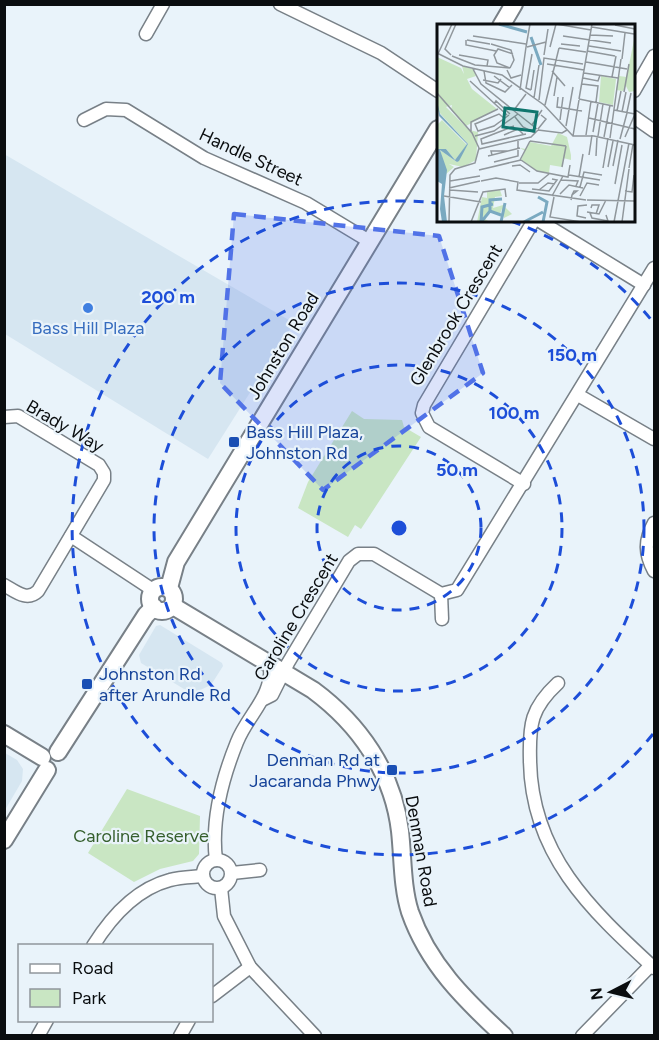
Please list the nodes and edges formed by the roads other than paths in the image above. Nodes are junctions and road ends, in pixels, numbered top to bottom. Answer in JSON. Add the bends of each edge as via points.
{"nodes":[{"id":1,"x":164,"y":4,"type":"edge"},
{"id":2,"x":280,"y":4,"type":"edge"},
{"id":3,"x":514,"y":4,"type":"edge"},
{"id":4,"x":502,"y":24,"type":"edge"},
{"id":5,"x":146,"y":34,"type":"dead end"},
{"id":6,"x":654,"y":56,"type":"edge"},
{"id":7,"x":635,"y":89,"type":"edge"},
{"id":8,"x":437,"y":90,"type":"edge"},
{"id":9,"x":635,"y":118,"type":"edge"},
{"id":10,"x":84,"y":120,"type":"dead end"},
{"id":11,"x":437,"y":131,"type":"edge"},
{"id":12,"x":654,"y":131,"type":"edge"},
{"id":13,"x":535,"y":222,"type":"edge"},
{"id":14,"x":539,"y":222,"type":"edge"},
{"id":15,"x":369,"y":242,"type":"junction"},
{"id":16,"x":654,"y":268,"type":"edge"},
{"id":17,"x":644,"y":285,"type":"junction"},
{"id":18,"x":578,"y":395,"type":"junction"},
{"id":19,"x":4,"y":417,"type":"edge"},
{"id":20,"x":654,"y":439,"type":"edge"},
{"id":21,"x":524,"y":484,"type":"junction"},
{"id":22,"x":654,"y":523,"type":"edge"},
{"id":23,"x":71,"y":536,"type":"junction"},
{"id":24,"x":654,"y":571,"type":"edge"},
{"id":25,"x":4,"y":585,"type":"edge"},
{"id":26,"x":161,"y":589,"type":"junction"},
{"id":27,"x":441,"y":594,"type":"junction"},
{"id":28,"x":173,"y":606,"type":"junction"},
{"id":29,"x":154,"y":608,"type":"junction"},
{"id":30,"x":442,"y":619,"type":"dead end"},
{"id":31,"x":270,"y":663,"type":"junction"},
{"id":32,"x":284,"y":672,"type":"junction"},
{"id":33,"x":558,"y":683,"type":"dead end"},
{"id":34,"x":264,"y":699,"type":"junction"},
{"id":35,"x":4,"y":734,"type":"edge"},
{"id":36,"x":49,"y":760,"type":"junction"},
{"id":37,"x":4,"y":840,"type":"edge"},
{"id":38,"x":216,"y":860,"type":"junction"},
{"id":39,"x":260,"y":870,"type":"dead end"},
{"id":40,"x":232,"y":873,"type":"junction"},
{"id":41,"x":203,"y":876,"type":"junction"},
{"id":42,"x":221,"y":888,"type":"junction"},
{"id":43,"x":94,"y":944,"type":"edge"},
{"id":44,"x":250,"y":967,"type":"junction"},
{"id":45,"x":653,"y":967,"type":"edge"},
{"id":46,"x":213,"y":995,"type":"edge"},
{"id":47,"x":46,"y":1022,"type":"edge"},
{"id":48,"x":188,"y":1022,"type":"edge"},
{"id":49,"x":38,"y":1035,"type":"edge"},
{"id":50,"x":180,"y":1035,"type":"edge"},
{"id":51,"x":315,"y":1035,"type":"edge"},
{"id":52,"x":504,"y":1035,"type":"edge"},
{"id":53,"x":582,"y":1035,"type":"edge"}],
"edges":[{"from":1,"to":5,"type":"street"},
{"from":2,"to":8,"type":"street","via":[[381,53]]},
{"from":3,"to":4,"type":"street"},
{"from":6,"to":7,"type":"street"},
{"from":9,"to":12,"type":"street"},
{"from":10,"to":15,"type":"street","name":"Handle Street","via":[[106,109],[126,110],[204,158],[306,203]]},
{"from":11,"to":15,"type":"street","name":"Johnston Road"},
{"from":13,"to":21,"type":"street","name":"Glenbrook Crescent","via":[[423,405],[422,413],[429,427]]},
{"from":14,"to":17,"type":"street","name":"Glenbrook Crescent"},
{"from":15,"to":26,"type":"street","name":"Johnston Road"},
{"from":16,"to":17,"type":"street"},
{"from":17,"to":18,"type":"street"},
{"from":18,"to":20,"type":"street"},
{"from":18,"to":21,"type":"street"},
{"from":19,"to":23,"type":"street","name":"Brady Way","via":[[18,416],[99,465],[105,473]]},
{"from":21,"to":27,"type":"street","via":[[457,590]]},
{"from":22,"to":24,"type":"street","via":[[640,547]]},
{"from":23,"to":25,"type":"street","via":[[33,595],[19,594]]},
{"from":23,"to":26,"type":"street"},
{"from":26,"to":28,"type":"street","via":[[174,595]]},
{"from":26,"to":29,"type":"street","via":[[150,601]]},
{"from":27,"to":30,"type":"street"},
{"from":27,"to":32,"type":"street","name":"Caroline Crescent","via":[[374,554],[358,554],[349,561]]},
{"from":28,"to":29,"type":"street","via":[[161,611]]},
{"from":28,"to":31,"type":"street","name":"Denman Road"},
{"from":29,"to":36,"type":"street"},
{"from":31,"to":32,"type":"street","name":"Denman Road"},
{"from":31,"to":34,"type":"street","name":"Caroline Crescent"},
{"from":32,"to":34,"type":"street","name":"Caroline Crescent","via":[[272,695]]},
{"from":32,"to":52,"type":"street","name":"Denman Road","via":[[335,706],[369,746],[391,792],[399,824],[406,895],[419,933],[451,985]]},
{"from":33,"to":45,"type":"street","via":[[539,702],[530,740],[530,775],[538,819],[553,854],[582,898]]},
{"from":34,"to":38,"type":"street","name":"Caroline Crescent","via":[[237,740],[214,818]]},
{"from":35,"to":36,"type":"street"},
{"from":36,"to":37,"type":"street"},
{"from":38,"to":40,"type":"street","via":[[226,862]]},
{"from":38,"to":41,"type":"street","via":[[207,864]]},
{"from":39,"to":40,"type":"street"},
{"from":40,"to":42,"type":"street","via":[[228,884]]},
{"from":41,"to":42,"type":"street","via":[[208,885]]},
{"from":41,"to":43,"type":"street","via":[[170,880],[139,895],[114,915]]},
{"from":42,"to":44,"type":"street","via":[[224,916]]},
{"from":44,"to":46,"type":"street"},
{"from":44,"to":51,"type":"street"},
{"from":45,"to":53,"type":"street"},
{"from":47,"to":49,"type":"street"},
{"from":48,"to":50,"type":"street"}]}
